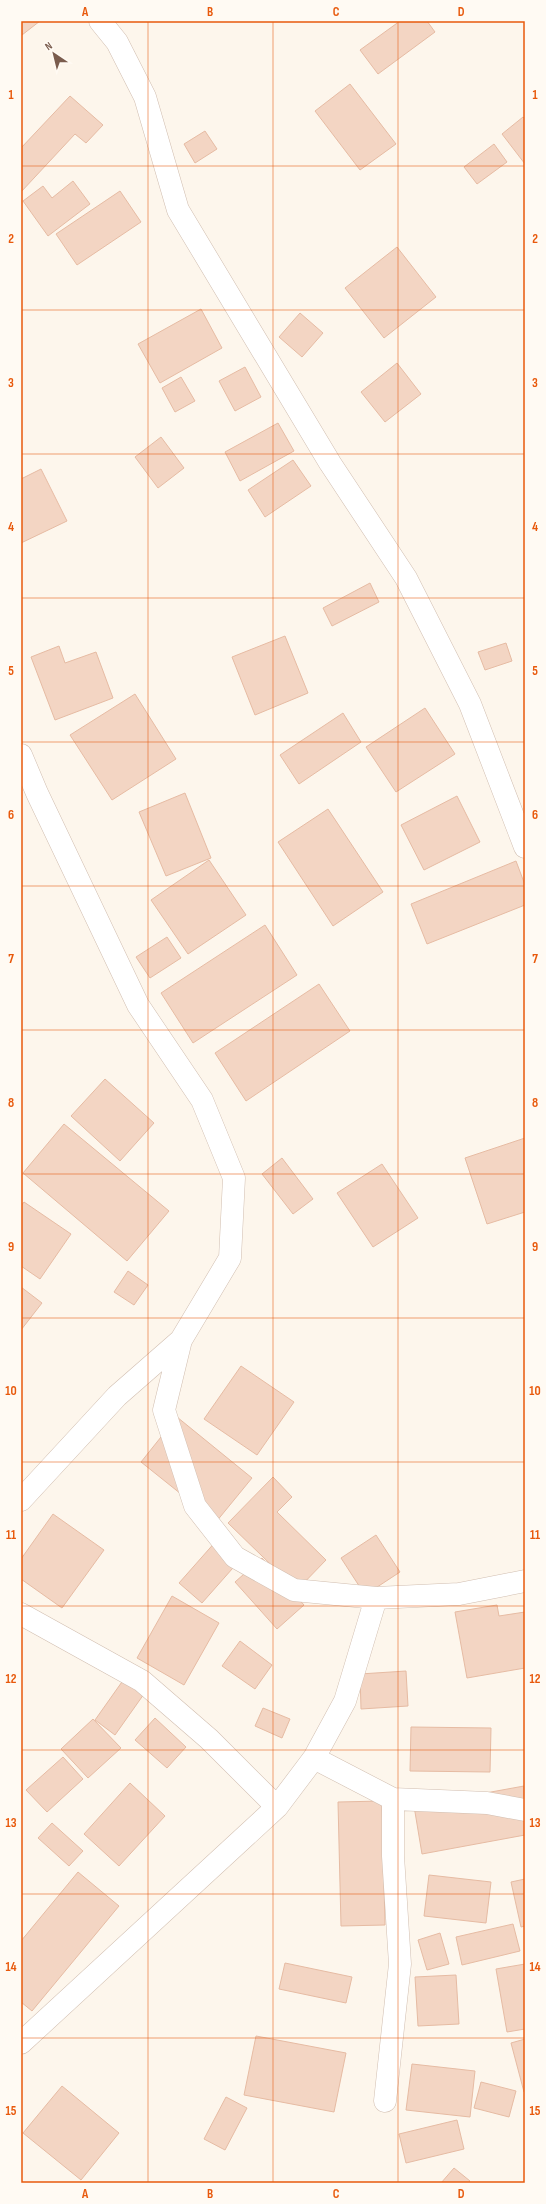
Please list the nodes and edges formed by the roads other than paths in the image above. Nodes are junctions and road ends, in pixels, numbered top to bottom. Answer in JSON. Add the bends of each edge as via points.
{"nodes":[{"id":1,"x":100,"y":21,"type":"edge"},
{"id":2,"x":21,"y":755,"type":"edge"},
{"id":3,"x":525,"y":847,"type":"edge"},
{"id":4,"x":181,"y":1340,"type":"junction"},
{"id":5,"x":21,"y":1500,"type":"edge"},
{"id":6,"x":525,"y":1581,"type":"edge"},
{"id":7,"x":376,"y":1598,"type":"junction"},
{"id":8,"x":21,"y":1614,"type":"edge"},
{"id":9,"x":314,"y":1758,"type":"junction"},
{"id":10,"x":393,"y":1799,"type":"junction"},
{"id":11,"x":277,"y":1808,"type":"junction"},
{"id":12,"x":525,"y":1810,"type":"edge"},
{"id":13,"x":21,"y":2043,"type":"edge"},
{"id":14,"x":385,"y":2101,"type":"dead end"}],
"edges":[{"from":1,"to":3,"type":"street","via":[[117,42],[145,97],[178,210],[330,463],[406,578],[470,704]]},
{"from":2,"to":4,"type":"street","via":[[138,1005],[202,1100],[234,1178],[230,1258]]},
{"from":4,"to":5,"type":"street","via":[[117,1396]]},
{"from":4,"to":7,"type":"street","via":[[164,1410],[196,1506],[235,1557],[294,1590]]},
{"from":6,"to":7,"type":"street","via":[[458,1594]]},
{"from":7,"to":9,"type":"street","via":[[345,1701]]},
{"from":8,"to":11,"type":"street","via":[[142,1681],[208,1739]]},
{"from":9,"to":10,"type":"street"},
{"from":9,"to":11,"type":"street"},
{"from":10,"to":12,"type":"street","via":[[486,1803]]},
{"from":10,"to":14,"type":"street","via":[[393,1856],[400,1964]]},
{"from":11,"to":13,"type":"street"}]}
